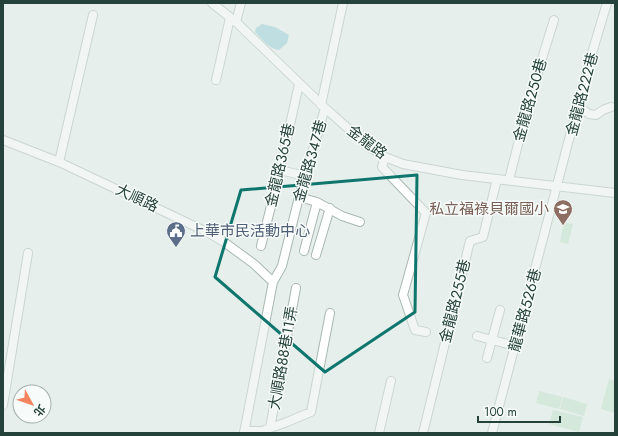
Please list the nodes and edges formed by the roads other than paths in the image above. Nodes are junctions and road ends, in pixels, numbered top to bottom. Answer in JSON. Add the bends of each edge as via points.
{"nodes":[{"id":1,"x":212,"y":3,"type":"edge"},
{"id":2,"x":241,"y":3,"type":"edge"},
{"id":3,"x":343,"y":3,"type":"edge"},
{"id":4,"x":607,"y":3,"type":"edge"},
{"id":5,"x":93,"y":15,"type":"dead end"},
{"id":6,"x":233,"y":20,"type":"junction"},
{"id":7,"x":554,"y":20,"type":"dead end"},
{"id":8,"x":216,"y":80,"type":"dead end"},
{"id":9,"x":299,"y":84,"type":"junction"},
{"id":10,"x":323,"y":106,"type":"junction"},
{"id":11,"x":578,"y":106,"type":"junction"},
{"id":12,"x":612,"y":107,"type":"dead end"},
{"id":13,"x":3,"y":140,"type":"edge"},
{"id":14,"x":385,"y":157,"type":"junction"},
{"id":15,"x":59,"y":162,"type":"junction"},
{"id":16,"x":280,"y":170,"type":"junction"},
{"id":17,"x":305,"y":176,"type":"junction"},
{"id":18,"x":497,"y":179,"type":"junction"},
{"id":19,"x":509,"y":180,"type":"junction"},
{"id":20,"x":557,"y":186,"type":"junction"},
{"id":21,"x":615,"y":193,"type":"edge"},
{"id":22,"x":299,"y":197,"type":"junction"},
{"id":23,"x":317,"y":202,"type":"junction"},
{"id":24,"x":330,"y":208,"type":"junction"},
{"id":25,"x":360,"y":222,"type":"dead end"},
{"id":26,"x":261,"y":246,"type":"dead end"},
{"id":27,"x":304,"y":251,"type":"dead end"},
{"id":28,"x":28,"y":253,"type":"dead end"},
{"id":29,"x":316,"y":255,"type":"dead end"},
{"id":30,"x":273,"y":282,"type":"junction"},
{"id":31,"x":296,"y":288,"type":"dead end"},
{"id":32,"x":500,"y":310,"type":"dead end"},
{"id":33,"x":330,"y":313,"type":"dead end"},
{"id":34,"x":426,"y":332,"type":"dead end"},
{"id":35,"x":478,"y":336,"type":"dead end"},
{"id":36,"x":492,"y":340,"type":"junction"},
{"id":37,"x":515,"y":346,"type":"junction"},
{"id":38,"x":487,"y":358,"type":"dead end"},
{"id":39,"x":391,"y":381,"type":"dead end"},
{"id":40,"x":3,"y":405,"type":"edge"},
{"id":41,"x":270,"y":428,"type":"junction"},
{"id":42,"x":244,"y":432,"type":"edge"},
{"id":43,"x":379,"y":433,"type":"edge"},
{"id":44,"x":423,"y":433,"type":"edge"},
{"id":45,"x":492,"y":433,"type":"edge"}],
"edges":[{"from":1,"to":6,"type":"street","name":"金龍路"},
{"from":2,"to":6,"type":"street"},
{"from":3,"to":10,"type":"street","name":"金龍路347巷"},
{"from":4,"to":11,"type":"street","name":"金龍路222巷"},
{"from":5,"to":15,"type":"street"},
{"from":6,"to":8,"type":"street"},
{"from":6,"to":9,"type":"street","name":"金龍路"},
{"from":7,"to":19,"type":"street","name":"金龍路250巷"},
{"from":9,"to":10,"type":"street","name":"金龍路"},
{"from":9,"to":16,"type":"street","name":"金龍路365巷"},
{"from":10,"to":14,"type":"street","name":"金龍路","via":[[369,147]]},
{"from":10,"to":17,"type":"street","name":"金龍路347巷"},
{"from":11,"to":12,"type":"street","via":[[589,114],[596,115]]},
{"from":11,"to":20,"type":"street","name":"金龍路222巷"},
{"from":13,"to":15,"type":"street","name":"大順路"},
{"from":14,"to":18,"type":"street","name":"金龍路","via":[[403,164]]},
{"from":14,"to":34,"type":"street","via":[[382,167],[426,213],[402,295],[415,330]]},
{"from":15,"to":30,"type":"street","name":"大順路","via":[[207,232],[254,264]]},
{"from":16,"to":17,"type":"street"},
{"from":16,"to":26,"type":"street","name":"金龍路365巷"},
{"from":17,"to":22,"type":"street","name":"金龍路347巷"},
{"from":18,"to":19,"type":"street","name":"金龍路"},
{"from":18,"to":44,"type":"street","name":"金龍路255巷","via":[[483,237],[470,241]]},
{"from":19,"to":20,"type":"street","name":"金龍路"},
{"from":20,"to":21,"type":"street","name":"金龍路"},
{"from":20,"to":37,"type":"street","name":"龍華路526巷"},
{"from":22,"to":23,"type":"street"},
{"from":22,"to":30,"type":"street","name":"金龍路347巷","via":[[282,266]]},
{"from":23,"to":24,"type":"street"},
{"from":23,"to":27,"type":"street"},
{"from":24,"to":25,"type":"street","via":[[342,216]]},
{"from":24,"to":29,"type":"street"},
{"from":28,"to":40,"type":"street"},
{"from":30,"to":42,"type":"street"},
{"from":31,"to":41,"type":"street","name":"大順路88巷11弄"},
{"from":32,"to":36,"type":"street"},
{"from":33,"to":41,"type":"street","via":[[311,412]]},
{"from":35,"to":36,"type":"street"},
{"from":36,"to":37,"type":"street"},
{"from":36,"to":38,"type":"street"},
{"from":37,"to":45,"type":"street","name":"龍華路526巷"},
{"from":39,"to":43,"type":"street"},
{"from":41,"to":42,"type":"street"}]}
